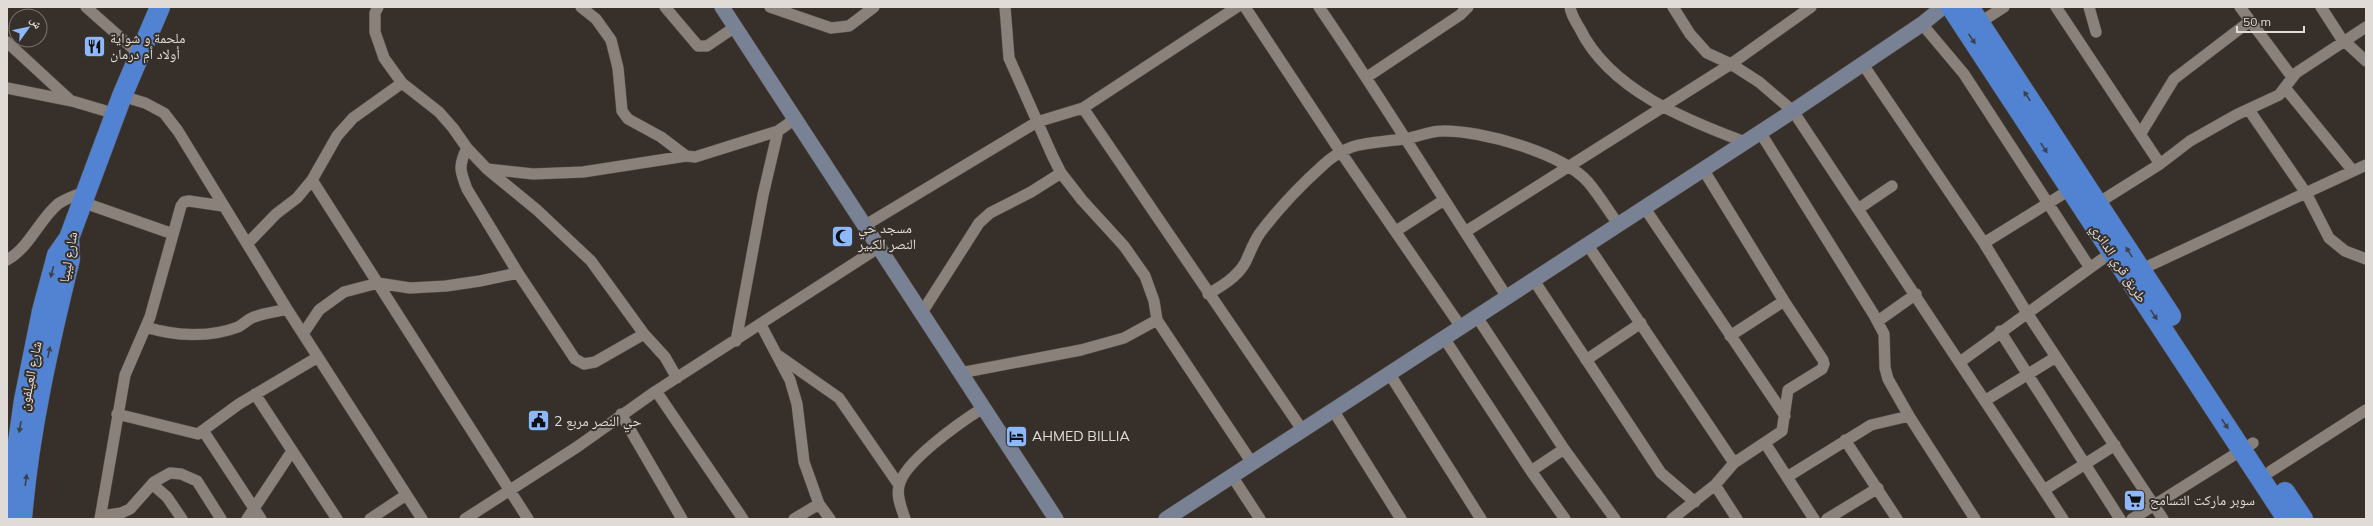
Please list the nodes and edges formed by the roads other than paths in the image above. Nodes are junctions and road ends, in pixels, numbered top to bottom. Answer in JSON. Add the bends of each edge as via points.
{"nodes":[{"id":1,"x":86,"y":7,"type":"edge"},
{"id":2,"x":160,"y":7,"type":"edge"},
{"id":3,"x":378,"y":7,"type":"edge"},
{"id":4,"x":581,"y":7,"type":"edge"},
{"id":5,"x":665,"y":7,"type":"edge"},
{"id":6,"x":722,"y":7,"type":"edge"},
{"id":7,"x":770,"y":7,"type":"edge"},
{"id":8,"x":874,"y":7,"type":"edge"},
{"id":9,"x":1004,"y":7,"type":"edge"},
{"id":10,"x":1237,"y":7,"type":"edge"},
{"id":11,"x":1245,"y":7,"type":"edge"},
{"id":12,"x":1319,"y":7,"type":"edge"},
{"id":13,"x":1468,"y":7,"type":"edge"},
{"id":14,"x":1570,"y":7,"type":"edge"},
{"id":15,"x":1673,"y":7,"type":"edge"},
{"id":16,"x":1811,"y":7,"type":"edge"},
{"id":17,"x":1943,"y":7,"type":"edge"},
{"id":18,"x":1951,"y":7,"type":"edge"},
{"id":19,"x":2004,"y":7,"type":"edge"},
{"id":20,"x":2056,"y":7,"type":"edge"},
{"id":21,"x":2089,"y":7,"type":"edge"},
{"id":22,"x":2240,"y":7,"type":"edge"},
{"id":23,"x":2321,"y":7,"type":"edge"},
{"id":24,"x":1974,"y":15,"type":"edge"},
{"id":25,"x":2250,"y":21,"type":"junction"},
{"id":26,"x":1922,"y":24,"type":"junction"},
{"id":27,"x":735,"y":27,"type":"junction"},
{"id":28,"x":2366,"y":27,"type":"edge"},
{"id":29,"x":2096,"y":32,"type":"dead end"},
{"id":30,"x":2344,"y":40,"type":"junction"},
{"id":31,"x":7,"y":42,"type":"edge"},
{"id":32,"x":139,"y":54,"type":"junction"},
{"id":33,"x":2366,"y":61,"type":"edge"},
{"id":34,"x":1862,"y":63,"type":"junction"},
{"id":35,"x":1731,"y":64,"type":"junction"},
{"id":36,"x":1368,"y":77,"type":"junction"},
{"id":37,"x":2292,"y":77,"type":"junction"},
{"id":38,"x":402,"y":83,"type":"junction"},
{"id":39,"x":7,"y":88,"type":"edge"},
{"id":40,"x":2286,"y":89,"type":"junction"},
{"id":41,"x":72,"y":102,"type":"junction"},
{"id":42,"x":119,"y":105,"type":"junction"},
{"id":43,"x":1662,"y":107,"type":"junction"},
{"id":44,"x":1083,"y":108,"type":"junction"},
{"id":45,"x":2249,"y":110,"type":"junction"},
{"id":46,"x":1793,"y":111,"type":"junction"},
{"id":47,"x":795,"y":119,"type":"junction"},
{"id":48,"x":1037,"y":122,"type":"junction"},
{"id":49,"x":778,"y":131,"type":"junction"},
{"id":50,"x":1760,"y":132,"type":"junction"},
{"id":51,"x":2141,"y":134,"type":"junction"},
{"id":52,"x":1404,"y":139,"type":"junction"},
{"id":53,"x":1745,"y":142,"type":"junction"},
{"id":54,"x":467,"y":148,"type":"junction"},
{"id":55,"x":1340,"y":151,"type":"junction"},
{"id":56,"x":686,"y":156,"type":"junction"},
{"id":57,"x":2160,"y":164,"type":"junction"},
{"id":58,"x":2366,"y":165,"type":"edge"},
{"id":59,"x":1568,"y":167,"type":"junction"},
{"id":60,"x":487,"y":169,"type":"junction"},
{"id":61,"x":1703,"y":169,"type":"junction"},
{"id":62,"x":2353,"y":171,"type":"junction"},
{"id":63,"x":1061,"y":172,"type":"junction"},
{"id":64,"x":312,"y":180,"type":"junction"},
{"id":65,"x":1892,"y":186,"type":"dead end"},
{"id":66,"x":2071,"y":189,"type":"junction"},
{"id":67,"x":2306,"y":193,"type":"junction"},
{"id":68,"x":84,"y":197,"type":"junction"},
{"id":69,"x":1444,"y":200,"type":"junction"},
{"id":70,"x":2098,"y":203,"type":"junction"},
{"id":71,"x":2048,"y":204,"type":"junction"},
{"id":72,"x":223,"y":206,"type":"junction"},
{"id":73,"x":1644,"y":207,"type":"junction"},
{"id":74,"x":1858,"y":209,"type":"junction"},
{"id":75,"x":1618,"y":224,"type":"junction"},
{"id":76,"x":864,"y":226,"type":"junction"},
{"id":77,"x":1396,"y":231,"type":"junction"},
{"id":78,"x":1464,"y":232,"type":"junction"},
{"id":79,"x":173,"y":234,"type":"junction"},
{"id":80,"x":69,"y":238,"type":"junction"},
{"id":81,"x":1984,"y":243,"type":"junction"},
{"id":82,"x":247,"y":244,"type":"junction"},
{"id":83,"x":1587,"y":244,"type":"junction"},
{"id":84,"x":878,"y":248,"type":"junction"},
{"id":85,"x":2112,"y":252,"type":"junction"},
{"id":86,"x":7,"y":260,"type":"edge"},
{"id":87,"x":2366,"y":260,"type":"edge"},
{"id":88,"x":2090,"y":268,"type":"junction"},
{"id":89,"x":2140,"y":270,"type":"junction"},
{"id":90,"x":518,"y":273,"type":"junction"},
{"id":91,"x":1533,"y":279,"type":"junction"},
{"id":92,"x":378,"y":283,"type":"junction"},
{"id":93,"x":1208,"y":294,"type":"junction"},
{"id":94,"x":1916,"y":294,"type":"junction"},
{"id":95,"x":1507,"y":297,"type":"junction"},
{"id":96,"x":1784,"y":301,"type":"junction"},
{"id":97,"x":287,"y":309,"type":"junction"},
{"id":98,"x":2027,"y":313,"type":"junction"},
{"id":99,"x":921,"y":314,"type":"junction"},
{"id":100,"x":1477,"y":317,"type":"junction"},
{"id":101,"x":1157,"y":320,"type":"junction"},
{"id":102,"x":1878,"y":321,"type":"junction"},
{"id":103,"x":1641,"y":323,"type":"junction"},
{"id":104,"x":761,"y":325,"type":"junction"},
{"id":105,"x":146,"y":327,"type":"junction"},
{"id":106,"x":1461,"y":327,"type":"junction"},
{"id":107,"x":2000,"y":331,"type":"junction"},
{"id":108,"x":303,"y":334,"type":"junction"},
{"id":109,"x":644,"y":334,"type":"junction"},
{"id":110,"x":1730,"y":336,"type":"junction"},
{"id":111,"x":1444,"y":338,"type":"junction"},
{"id":112,"x":736,"y":341,"type":"junction"},
{"id":113,"x":779,"y":356,"type":"junction"},
{"id":114,"x":318,"y":357,"type":"junction"},
{"id":115,"x":2056,"y":357,"type":"junction"},
{"id":116,"x":1586,"y":360,"type":"junction"},
{"id":117,"x":1960,"y":362,"type":"junction"},
{"id":118,"x":960,"y":373,"type":"junction"},
{"id":119,"x":1390,"y":374,"type":"junction"},
{"id":120,"x":2029,"y":375,"type":"junction"},
{"id":121,"x":677,"y":378,"type":"junction"},
{"id":122,"x":656,"y":391,"type":"junction"},
{"id":123,"x":255,"y":394,"type":"junction"},
{"id":124,"x":1986,"y":400,"type":"junction"},
{"id":125,"x":983,"y":408,"type":"junction"},
{"id":126,"x":1334,"y":410,"type":"junction"},
{"id":127,"x":2366,"y":410,"type":"edge"},
{"id":128,"x":117,"y":414,"type":"junction"},
{"id":129,"x":621,"y":414,"type":"junction"},
{"id":130,"x":1785,"y":416,"type":"junction"},
{"id":131,"x":1909,"y":416,"type":"junction"},
{"id":132,"x":1303,"y":431,"type":"junction"},
{"id":133,"x":204,"y":432,"type":"junction"},
{"id":134,"x":1845,"y":440,"type":"junction"},
{"id":135,"x":1765,"y":443,"type":"junction"},
{"id":136,"x":2115,"y":445,"type":"junction"},
{"id":137,"x":2247,"y":446,"type":"junction"},
{"id":138,"x":1564,"y":449,"type":"junction"},
{"id":139,"x":292,"y":451,"type":"junction"},
{"id":140,"x":1252,"y":463,"type":"junction"},
{"id":141,"x":1734,"y":463,"type":"junction"},
{"id":142,"x":2085,"y":464,"type":"junction"},
{"id":143,"x":1531,"y":470,"type":"junction"},
{"id":144,"x":2271,"y":471,"type":"junction"},
{"id":145,"x":1232,"y":476,"type":"junction"},
{"id":146,"x":1787,"y":477,"type":"junction"},
{"id":147,"x":152,"y":484,"type":"junction"},
{"id":148,"x":899,"y":485,"type":"junction"},
{"id":149,"x":1715,"y":485,"type":"junction"},
{"id":150,"x":1878,"y":488,"type":"junction"},
{"id":151,"x":2044,"y":490,"type":"junction"},
{"id":152,"x":510,"y":492,"type":"junction"},
{"id":153,"x":406,"y":495,"type":"junction"},
{"id":154,"x":1695,"y":502,"type":"junction"},
{"id":155,"x":819,"y":504,"type":"junction"},
{"id":156,"x":2155,"y":505,"type":"junction"},
{"id":157,"x":254,"y":509,"type":"junction"},
{"id":158,"x":1173,"y":517,"type":"edge"},
{"id":159,"x":2282,"y":517,"type":"edge"},
{"id":160,"x":100,"y":518,"type":"edge"},
{"id":161,"x":1677,"y":518,"type":"edge"},
{"id":162,"x":7,"y":519,"type":"edge"},
{"id":163,"x":22,"y":519,"type":"edge"},
{"id":164,"x":182,"y":519,"type":"edge"},
{"id":165,"x":221,"y":519,"type":"edge"},
{"id":166,"x":246,"y":519,"type":"edge"},
{"id":167,"x":261,"y":519,"type":"edge"},
{"id":168,"x":337,"y":519,"type":"edge"},
{"id":169,"x":370,"y":519,"type":"edge"},
{"id":170,"x":422,"y":519,"type":"edge"},
{"id":171,"x":465,"y":519,"type":"edge"},
{"id":172,"x":528,"y":519,"type":"edge"},
{"id":173,"x":682,"y":519,"type":"edge"},
{"id":174,"x":743,"y":519,"type":"edge"},
{"id":175,"x":794,"y":519,"type":"edge"},
{"id":176,"x":830,"y":519,"type":"edge"},
{"id":177,"x":905,"y":519,"type":"edge"},
{"id":178,"x":1056,"y":519,"type":"edge"},
{"id":179,"x":1260,"y":519,"type":"edge"},
{"id":180,"x":1401,"y":519,"type":"edge"},
{"id":181,"x":1481,"y":519,"type":"edge"},
{"id":182,"x":1565,"y":519,"type":"edge"},
{"id":183,"x":1614,"y":519,"type":"edge"},
{"id":184,"x":1737,"y":519,"type":"edge"},
{"id":185,"x":1814,"y":519,"type":"edge"},
{"id":186,"x":1827,"y":519,"type":"edge"},
{"id":187,"x":1897,"y":519,"type":"edge"},
{"id":188,"x":1975,"y":519,"type":"edge"},
{"id":189,"x":2063,"y":519,"type":"edge"},
{"id":190,"x":2120,"y":519,"type":"edge"},
{"id":191,"x":2132,"y":519,"type":"edge"},
{"id":192,"x":2163,"y":519,"type":"edge"},
{"id":193,"x":2303,"y":519,"type":"edge"}],
"edges":[{"from":1,"to":32,"type":"street"},
{"from":2,"to":32,"type":"highway","name":"شارع ليبيا"},
{"from":3,"to":38,"type":"street","via":[[375,13],[375,32],[384,58]]},
{"from":4,"to":56,"type":"street","via":[[596,19],[611,40],[618,68],[622,110],[628,119],[661,137]]},
{"from":5,"to":27,"type":"street","via":[[698,46],[707,46]]},
{"from":6,"to":27,"type":"main road"},
{"from":7,"to":8,"type":"street","via":[[831,28],[849,26]]},
{"from":9,"to":48,"type":"street","via":[[1009,58]]},
{"from":10,"to":44,"type":"street"},
{"from":11,"to":55,"type":"street"},
{"from":12,"to":36,"type":"street"},
{"from":13,"to":36,"type":"street"},
{"from":14,"to":43,"type":"street","via":[[1586,42],[1607,66]]},
{"from":15,"to":35,"type":"street","via":[[1690,34],[1707,53]]},
{"from":16,"to":35,"type":"street"},
{"from":17,"to":26,"type":"main road"},
{"from":18,"to":66,"type":"highway","name":"طريق قري الدائري","one_way":true},
{"from":19,"to":24,"type":"street"},
{"from":20,"to":51,"type":"street"},
{"from":21,"to":29,"type":"street"},
{"from":22,"to":25,"type":"street"},
{"from":23,"to":30,"type":"street"},
{"from":70,"to":24,"type":"highway","name":"طريق قري الدائري","one_way":true},
{"from":25,"to":37,"type":"street"},
{"from":25,"to":51,"type":"street","via":[[2174,79]]},
{"from":26,"to":34,"type":"main road"},
{"from":26,"to":71,"type":"street","via":[[1964,74]]},
{"from":27,"to":47,"type":"main road"},
{"from":28,"to":30,"type":"street"},
{"from":30,"to":33,"type":"street"},
{"from":30,"to":37,"type":"street"},
{"from":31,"to":41,"type":"street"},
{"from":32,"to":42,"type":"highway","name":"شارع ليبيا"},
{"from":34,"to":46,"type":"main road"},
{"from":34,"to":81,"type":"street"},
{"from":35,"to":43,"type":"street"},
{"from":35,"to":46,"type":"street","via":[[1760,82]]},
{"from":36,"to":52,"type":"street"},
{"from":37,"to":40,"type":"street"},
{"from":38,"to":54,"type":"street","via":[[438,112]]},
{"from":38,"to":64,"type":"street","via":[[353,118],[337,136]]},
{"from":39,"to":41,"type":"street"},
{"from":40,"to":45,"type":"street"},
{"from":40,"to":62,"type":"street"},
{"from":41,"to":42,"type":"street"},
{"from":42,"to":68,"type":"highway","name":"شارع ليبيا"},
{"from":42,"to":72,"type":"street","via":[[145,103],[164,113],[178,131]]},
{"from":43,"to":53,"type":"street"},
{"from":43,"to":59,"type":"street"},
{"from":44,"to":48,"type":"street"},
{"from":44,"to":93,"type":"street"},
{"from":45,"to":57,"type":"street","via":[[2190,141]]},
{"from":45,"to":67,"type":"street"},
{"from":46,"to":50,"type":"main road"},
{"from":46,"to":74,"type":"street"},
{"from":47,"to":49,"type":"street"},
{"from":47,"to":76,"type":"main road"},
{"from":48,"to":63,"type":"street"},
{"from":48,"to":76,"type":"street"},
{"from":49,"to":56,"type":"street","via":[[695,157]]},
{"from":49,"to":112,"type":"street","via":[[763,195]]},
{"from":50,"to":53,"type":"main road"},
{"from":50,"to":102,"type":"street"},
{"from":51,"to":57,"type":"street"},
{"from":52,"to":55,"type":"street","via":[[1367,142]]},
{"from":52,"to":59,"type":"street","via":[[1442,131],[1480,134],[1529,148]]},
{"from":52,"to":69,"type":"street"},
{"from":53,"to":61,"type":"main road"},
{"from":54,"to":60,"type":"street"},
{"from":54,"to":90,"type":"street","via":[[460,162],[464,182]]},
{"from":55,"to":77,"type":"street"},
{"from":55,"to":93,"type":"street","via":[[1320,167],[1273,215],[1254,241],[1244,264],[1225,284]]},
{"from":56,"to":60,"type":"street","via":[[583,172],[533,174]]},
{"from":57,"to":70,"type":"street"},
{"from":58,"to":62,"type":"street"},
{"from":59,"to":75,"type":"street","via":[[1587,182]]},
{"from":59,"to":78,"type":"street"},
{"from":60,"to":109,"type":"street","via":[[537,210],[591,261]]},
{"from":61,"to":73,"type":"main road"},
{"from":61,"to":96,"type":"street"},
{"from":62,"to":67,"type":"street"},
{"from":63,"to":99,"type":"street","via":[[1031,192],[990,213],[979,223]]},
{"from":63,"to":101,"type":"street","via":[[1082,200],[1124,246],[1145,276],[1154,301]]},
{"from":64,"to":82,"type":"street","via":[[297,198],[276,214]]},
{"from":64,"to":92,"type":"street"},
{"from":65,"to":74,"type":"street"},
{"from":66,"to":71,"type":"street"},
{"from":66,"to":85,"type":"highway","name":"طريق قري الدائري"},
{"from":67,"to":87,"type":"street","via":[[2329,238],[2345,251]]},
{"from":67,"to":89,"type":"street"},
{"from":68,"to":79,"type":"street"},
{"from":68,"to":80,"type":"highway","name":"شارع ليبيا"},
{"from":68,"to":86,"type":"street","via":[[69,198],[58,205]]},
{"from":69,"to":77,"type":"street"},
{"from":69,"to":78,"type":"street"},
{"from":89,"to":70,"type":"highway","name":"طريق قري الدائري","one_way":true},
{"from":71,"to":81,"type":"street"},
{"from":71,"to":88,"type":"street"},
{"from":72,"to":79,"type":"street","via":[[184,202]]},
{"from":72,"to":82,"type":"street"},
{"from":73,"to":75,"type":"main road"},
{"from":73,"to":110,"type":"street"},
{"from":74,"to":94,"type":"street"},
{"from":75,"to":83,"type":"main road"},
{"from":76,"to":84,"type":"main road"},
{"from":77,"to":106,"type":"street"},
{"from":78,"to":95,"type":"street"},
{"from":79,"to":105,"type":"street"},
{"from":80,"to":162,"type":"highway","name":"شارع العيلفون","one_way":true,"via":[[57,255],[42,311],[24,400]]},
{"from":163,"to":80,"type":"highway","name":"شارع ليبيا","one_way":true,"via":[[25,482],[38,403],[70,260]]},
{"from":81,"to":98,"type":"street"},
{"from":82,"to":97,"type":"street"},
{"from":83,"to":91,"type":"main road"},
{"from":83,"to":103,"type":"street"},
{"from":84,"to":99,"type":"main road"},
{"from":84,"to":104,"type":"street"},
{"from":85,"to":88,"type":"street"},
{"from":85,"to":137,"type":"highway","name":"طريق قري الدائري","one_way":true},
{"from":88,"to":98,"type":"street"},
{"from":89,"to":137,"type":"highway","name":"طريق قري الدائري"},
{"from":90,"to":92,"type":"street","via":[[446,286],[410,288]]},
{"from":90,"to":109,"type":"street","via":[[575,359],[584,364],[596,362]]},
{"from":91,"to":95,"type":"main road"},
{"from":91,"to":116,"type":"street"},
{"from":92,"to":108,"type":"street","via":[[344,292],[319,310]]},
{"from":92,"to":152,"type":"street"},
{"from":93,"to":132,"type":"street"},
{"from":94,"to":102,"type":"street"},
{"from":94,"to":117,"type":"street"},
{"from":95,"to":100,"type":"main road"},
{"from":96,"to":110,"type":"street"},
{"from":96,"to":130,"type":"street","via":[[1824,362],[1822,368],[1788,390]]},
{"from":97,"to":105,"type":"street","via":[[253,318],[224,332],[167,334]]},
{"from":97,"to":108,"type":"street"},
{"from":98,"to":107,"type":"street"},
{"from":98,"to":115,"type":"street"},
{"from":99,"to":118,"type":"main road"},
{"from":100,"to":106,"type":"main road"},
{"from":100,"to":138,"type":"street"},
{"from":101,"to":118,"type":"street","via":[[1124,338],[1081,350]]},
{"from":101,"to":140,"type":"street"},
{"from":102,"to":131,"type":"street","via":[[1885,341],[1886,373]]},
{"from":103,"to":116,"type":"street"},
{"from":103,"to":141,"type":"street"},
{"from":104,"to":112,"type":"street"},
{"from":104,"to":113,"type":"street"},
{"from":105,"to":128,"type":"street","via":[[125,375]]},
{"from":106,"to":111,"type":"main road"},
{"from":107,"to":117,"type":"street"},
{"from":107,"to":120,"type":"street"},
{"from":108,"to":114,"type":"street"},
{"from":109,"to":121,"type":"street","via":[[665,357]]},
{"from":110,"to":130,"type":"street"},
{"from":111,"to":119,"type":"main road"},
{"from":111,"to":143,"type":"street"},
{"from":112,"to":121,"type":"street"},
{"from":113,"to":148,"type":"street","via":[[839,398]]},
{"from":113,"to":155,"type":"street","via":[[797,404],[804,462]]},
{"from":114,"to":123,"type":"street"},
{"from":114,"to":153,"type":"street"},
{"from":115,"to":120,"type":"street"},
{"from":115,"to":136,"type":"street"},
{"from":116,"to":154,"type":"street","via":[[1661,473]]},
{"from":117,"to":124,"type":"street"},
{"from":118,"to":125,"type":"main road"},
{"from":119,"to":126,"type":"main road"},
{"from":119,"to":181,"type":"street"},
{"from":120,"to":124,"type":"street"},
{"from":120,"to":142,"type":"street"},
{"from":121,"to":122,"type":"street"},
{"from":122,"to":129,"type":"street"},
{"from":122,"to":174,"type":"street"},
{"from":123,"to":133,"type":"street"},
{"from":123,"to":139,"type":"street"},
{"from":124,"to":151,"type":"street"},
{"from":125,"to":148,"type":"street","via":[[954,427],[921,456],[905,473]]},
{"from":125,"to":178,"type":"main road"},
{"from":126,"to":132,"type":"main road"},
{"from":126,"to":180,"type":"street"},
{"from":127,"to":144,"type":"street"},
{"from":128,"to":133,"type":"street","via":[[191,434]]},
{"from":128,"to":160,"type":"street"},
{"from":129,"to":152,"type":"street"},
{"from":129,"to":173,"type":"street"},
{"from":130,"to":135,"type":"street","via":[[1782,431]]},
{"from":131,"to":134,"type":"street","via":[[1878,422]]},
{"from":131,"to":188,"type":"street"},
{"from":132,"to":140,"type":"main road"},
{"from":133,"to":157,"type":"street"},
{"from":134,"to":146,"type":"street"},
{"from":134,"to":150,"type":"street"},
{"from":135,"to":141,"type":"street"},
{"from":135,"to":146,"type":"street"},
{"from":136,"to":142,"type":"street"},
{"from":136,"to":156,"type":"street"},
{"from":137,"to":144,"type":"highway","name":"طريق قري الدائري"},
{"from":137,"to":156,"type":"street"},
{"from":137,"to":159,"type":"highway","name":"طريق قري الدائري"},
{"from":138,"to":143,"type":"street"},
{"from":138,"to":183,"type":"street"},
{"from":139,"to":157,"type":"street"},
{"from":139,"to":168,"type":"street"},
{"from":140,"to":145,"type":"main road"},
{"from":141,"to":149,"type":"street"},
{"from":142,"to":151,"type":"street"},
{"from":142,"to":190,"type":"street"},
{"from":143,"to":182,"type":"street"},
{"from":144,"to":193,"type":"highway","name":"طريق قري الدائري"},
{"from":145,"to":158,"type":"main road"},
{"from":145,"to":179,"type":"street"},
{"from":146,"to":185,"type":"street"},
{"from":147,"to":160,"type":"street","via":[[130,509]]},
{"from":147,"to":164,"type":"street","via":[[167,497]]},
{"from":147,"to":165,"type":"street","via":[[161,476],[170,473],[192,477]]},
{"from":148,"to":177,"type":"street","via":[[898,496]]},
{"from":149,"to":154,"type":"street"},
{"from":149,"to":184,"type":"street"},
{"from":150,"to":186,"type":"street"},
{"from":150,"to":187,"type":"street"},
{"from":151,"to":189,"type":"street"},
{"from":152,"to":171,"type":"street"},
{"from":152,"to":172,"type":"street"},
{"from":153,"to":169,"type":"street"},
{"from":153,"to":170,"type":"street"},
{"from":154,"to":161,"type":"street"},
{"from":155,"to":175,"type":"street"},
{"from":155,"to":176,"type":"street"},
{"from":156,"to":191,"type":"street"},
{"from":156,"to":192,"type":"street"},
{"from":157,"to":166,"type":"street"},
{"from":157,"to":167,"type":"street"}]}
